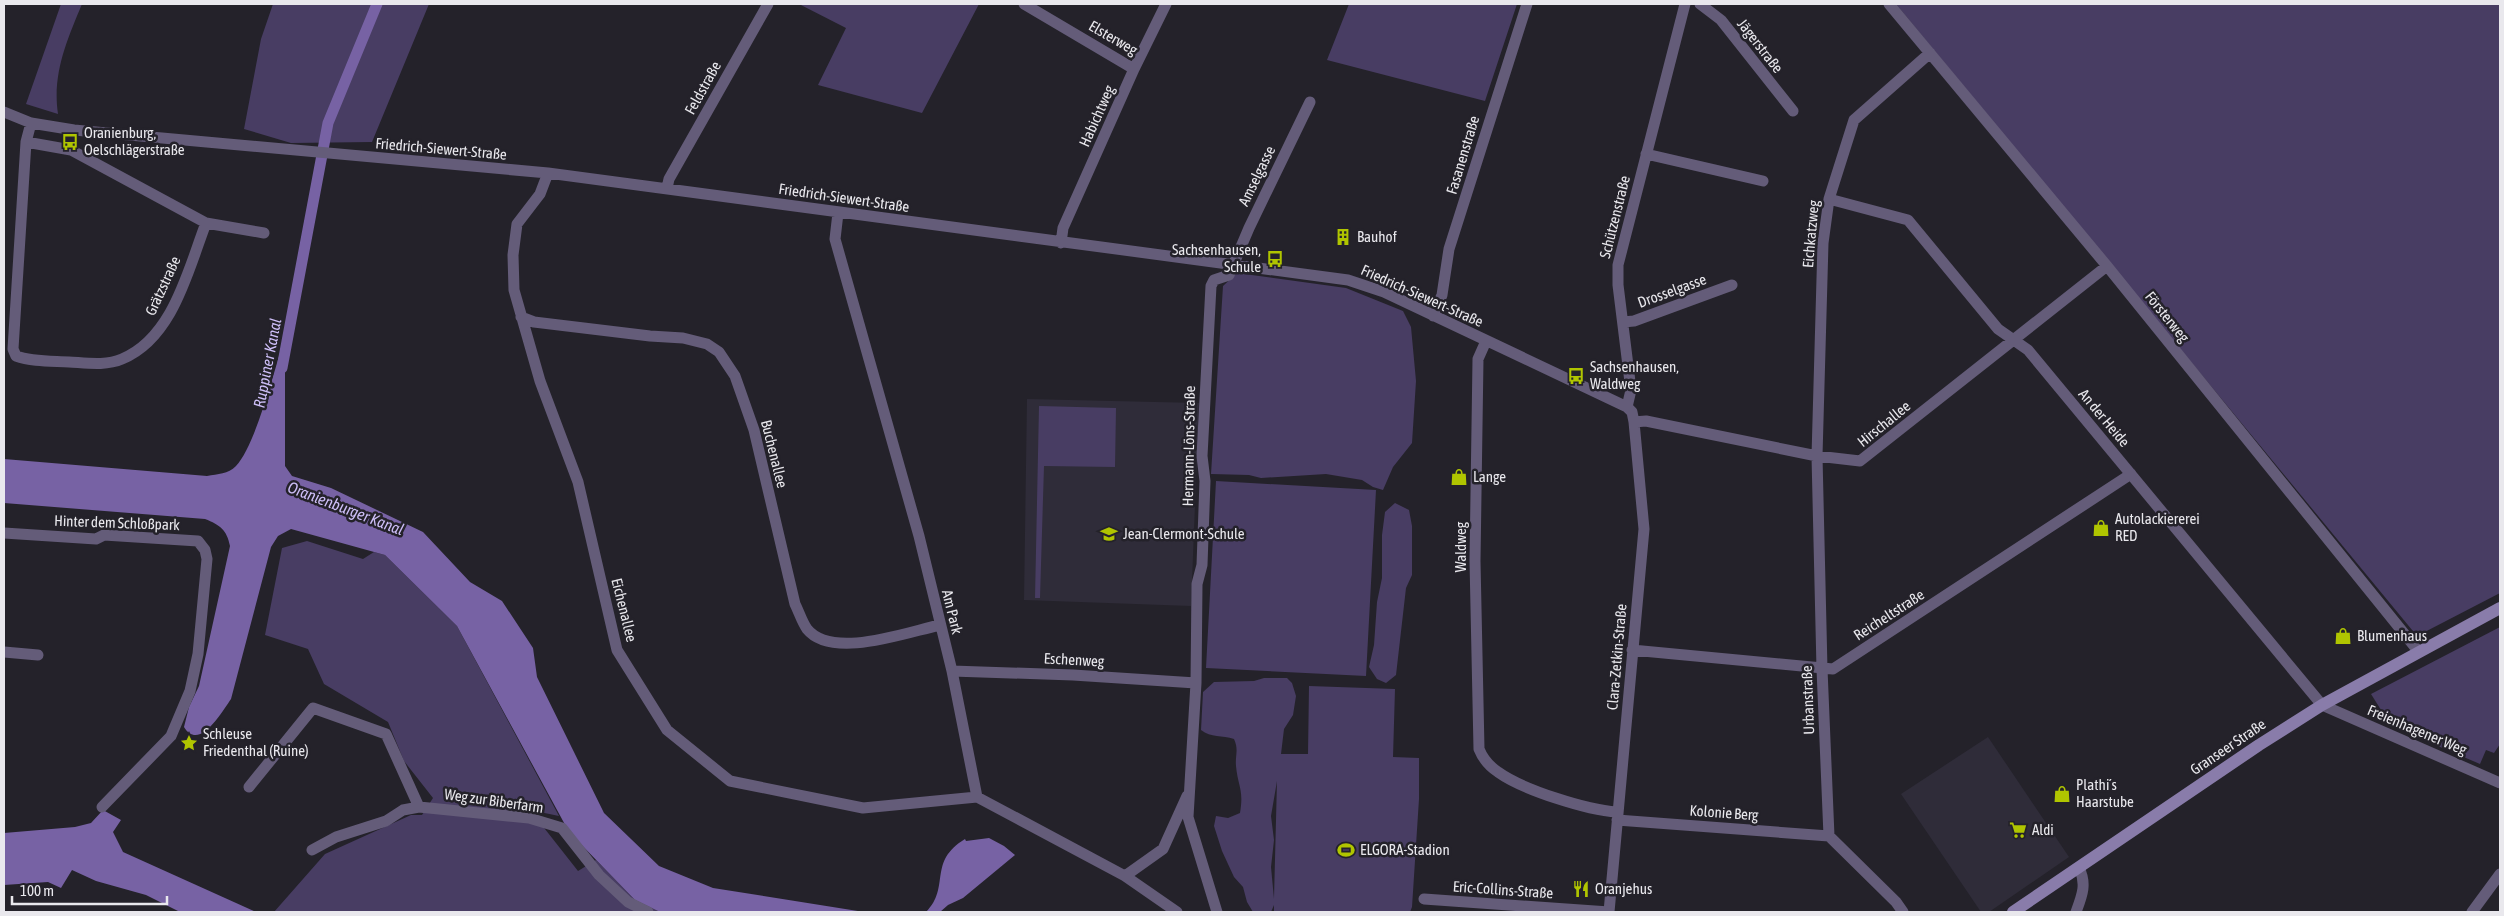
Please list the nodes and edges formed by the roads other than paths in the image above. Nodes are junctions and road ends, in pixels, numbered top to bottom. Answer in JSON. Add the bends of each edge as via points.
{"nodes":[{"id":1,"x":768,"y":4,"type":"edge"},
{"id":2,"x":1024,"y":4,"type":"edge"},
{"id":3,"x":1166,"y":4,"type":"edge"},
{"id":4,"x":1527,"y":4,"type":"edge"},
{"id":5,"x":1685,"y":4,"type":"edge"},
{"id":6,"x":1700,"y":4,"type":"edge"},
{"id":7,"x":1889,"y":4,"type":"edge"},
{"id":8,"x":1930,"y":52,"type":"junction"},
{"id":9,"x":1134,"y":69,"type":"junction"},
{"id":10,"x":1310,"y":102,"type":"dead end"},
{"id":11,"x":1792,"y":111,"type":"dead end"},
{"id":12,"x":4,"y":112,"type":"edge"},
{"id":13,"x":31,"y":123,"type":"junction"},
{"id":14,"x":26,"y":142,"type":"junction"},
{"id":15,"x":1646,"y":154,"type":"junction"},
{"id":16,"x":548,"y":173,"type":"junction"},
{"id":17,"x":1763,"y":181,"type":"dead end"},
{"id":18,"x":667,"y":188,"type":"junction"},
{"id":19,"x":1829,"y":199,"type":"junction"},
{"id":20,"x":838,"y":213,"type":"junction"},
{"id":21,"x":206,"y":223,"type":"junction"},
{"id":22,"x":264,"y":233,"type":"dead end"},
{"id":23,"x":1061,"y":243,"type":"junction"},
{"id":24,"x":1234,"y":265,"type":"junction"},
{"id":25,"x":2107,"y":266,"type":"junction"},
{"id":26,"x":1732,"y":285,"type":"dead end"},
{"id":27,"x":10,"y":301,"type":"edge"},
{"id":28,"x":1433,"y":316,"type":"junction"},
{"id":29,"x":521,"y":317,"type":"junction"},
{"id":30,"x":1623,"y":322,"type":"junction"},
{"id":31,"x":2013,"y":340,"type":"junction"},
{"id":32,"x":1486,"y":341,"type":"junction"},
{"id":33,"x":1627,"y":407,"type":"junction"},
{"id":34,"x":1634,"y":422,"type":"junction"},
{"id":35,"x":1817,"y":456,"type":"junction"},
{"id":36,"x":2130,"y":474,"type":"junction"},
{"id":37,"x":4,"y":533,"type":"edge"},
{"id":38,"x":2500,"y":608,"type":"edge"},
{"id":39,"x":940,"y":625,"type":"junction"},
{"id":40,"x":1632,"y":650,"type":"junction"},
{"id":41,"x":4,"y":652,"type":"edge"},
{"id":42,"x":2419,"y":652,"type":"junction"},
{"id":43,"x":38,"y":655,"type":"dead end"},
{"id":44,"x":1822,"y":669,"type":"junction"},
{"id":45,"x":952,"y":671,"type":"junction"},
{"id":46,"x":1196,"y":683,"type":"junction"},
{"id":47,"x":2322,"y":706,"type":"junction"},
{"id":48,"x":1481,"y":754,"type":"joint"},
{"id":49,"x":2500,"y":783,"type":"edge"},
{"id":50,"x":249,"y":787,"type":"dead end"},
{"id":51,"x":1190,"y":790,"type":"junction"},
{"id":52,"x":977,"y":797,"type":"junction"},
{"id":53,"x":102,"y":806,"type":"dead end"},
{"id":54,"x":419,"y":807,"type":"junction"},
{"id":55,"x":1617,"y":816,"type":"junction"},
{"id":56,"x":1829,"y":836,"type":"junction"},
{"id":57,"x":312,"y":850,"type":"dead end"},
{"id":58,"x":2079,"y":868,"type":"junction"},
{"id":59,"x":2500,"y":874,"type":"edge"},
{"id":60,"x":1125,"y":876,"type":"junction"},
{"id":61,"x":1424,"y":899,"type":"dead end"},
{"id":62,"x":648,"y":912,"type":"edge"},
{"id":63,"x":1177,"y":912,"type":"edge"},
{"id":64,"x":1217,"y":912,"type":"edge"},
{"id":65,"x":1610,"y":912,"type":"edge"},
{"id":66,"x":1903,"y":912,"type":"edge"},
{"id":67,"x":2013,"y":912,"type":"edge"},
{"id":68,"x":2076,"y":912,"type":"edge"},
{"id":69,"x":2472,"y":912,"type":"edge"}],
"edges":[{"from":1,"to":18,"type":"street","name":"Feldstraße","via":[[669,179]]},
{"from":2,"to":9,"type":"street","name":"Elsterweg"},
{"from":3,"to":9,"type":"street","name":"Habichtweg"},
{"from":4,"to":28,"type":"street","name":"Fasanenstraße","via":[[1449,249],[1442,295]]},
{"from":5,"to":15,"type":"street","name":"Schützenstraße"},
{"from":6,"to":11,"type":"street","name":"Jägerstraße","via":[[1721,20]]},
{"from":7,"to":8,"type":"street","name":"Försterweg"},
{"from":8,"to":19,"type":"street","name":"Eichkatzweg","via":[[1854,120]]},
{"from":8,"to":25,"type":"street","name":"Försterweg"},
{"from":9,"to":23,"type":"street","name":"Habichtweg","via":[[1063,228]]},
{"from":10,"to":24,"type":"street","name":"Amselgasse"},
{"from":12,"to":13,"type":"street","name":"Friedrich-Siewert-Straße"},
{"from":13,"to":14,"type":"street"},
{"from":13,"to":16,"type":"street","name":"Friedrich-Siewert-Straße","via":[[74,130]]},
{"from":14,"to":21,"type":"street","via":[[71,150]]},
{"from":14,"to":27,"type":"street"},
{"from":15,"to":17,"type":"street"},
{"from":15,"to":30,"type":"street","name":"Schützenstraße","via":[[1618,265]]},
{"from":16,"to":18,"type":"street","name":"Friedrich-Siewert-Straße"},
{"from":16,"to":29,"type":"street","name":"Eichenallee","via":[[540,194],[517,224],[513,267],[514,290]]},
{"from":18,"to":20,"type":"street","name":"Friedrich-Siewert-Straße"},
{"from":19,"to":31,"type":"street","name":"An der Heide","via":[[1908,220],[1998,329]]},
{"from":19,"to":35,"type":"street","name":"Eichkatzweg","via":[[1823,243]]},
{"from":20,"to":23,"type":"street","name":"Friedrich-Siewert-Straße"},
{"from":20,"to":39,"type":"street","name":"Am Park","via":[[835,239],[919,536]]},
{"from":21,"to":22,"type":"street"},
{"from":21,"to":27,"type":"street","name":"Grätzstraße","via":[[182,288],[165,322],[142,348],[121,360],[98,364],[16,356]]},
{"from":23,"to":24,"type":"street","name":"Friedrich-Siewert-Straße"},
{"from":24,"to":28,"type":"street","name":"Friedrich-Siewert-Straße","via":[[1348,280],[1384,292]]},
{"from":24,"to":46,"type":"street","name":"Hermann-Löns-Straße","via":[[1229,275],[1214,280],[1211,286],[1202,456],[1205,481],[1202,565],[1196,594]]},
{"from":25,"to":31,"type":"street","name":"Hirschallee"},
{"from":25,"to":42,"type":"street","name":"Försterweg"},
{"from":26,"to":30,"type":"street","name":"Drosselgasse","via":[[1634,321]]},
{"from":28,"to":32,"type":"street","name":"Friedrich-Siewert-Straße"},
{"from":29,"to":39,"type":"street","name":"Buchenallee","via":[[534,322],[684,338],[707,344],[719,352],[735,376],[754,430],[795,604],[807,629],[823,641],[843,644]]},
{"from":29,"to":52,"type":"street","name":"Eichenallee","via":[[540,381],[578,482],[618,650],[667,730],[730,782],[863,808]]},
{"from":30,"to":33,"type":"street","name":"Schützenstraße","via":[[1631,390]]},
{"from":31,"to":35,"type":"street","name":"Hirschallee","via":[[1860,461]]},
{"from":31,"to":36,"type":"street","name":"An der Heide","via":[[2028,350]]},
{"from":32,"to":33,"type":"street","name":"Friedrich-Siewert-Straße"},
{"from":32,"to":48,"type":"street","name":"Waldweg","via":[[1478,359],[1475,562],[1477,742]]},
{"from":33,"to":34,"type":"street","name":"Clara-Zetkin-Straße"},
{"from":34,"to":35,"type":"street","name":"Hirschallee","via":[[1646,421]]},
{"from":34,"to":40,"type":"street","name":"Clara-Zetkin-Straße","via":[[1644,528]]},
{"from":35,"to":44,"type":"street","name":"Urbanstraße"},
{"from":36,"to":44,"type":"street","name":"Reicheltstraße","via":[[1834,669]]},
{"from":36,"to":47,"type":"street","name":"An der Heide"},
{"from":37,"to":53,"type":"street","name":"Hinter dem Schloßpark","via":[[96,540],[104,535],[198,541],[205,550],[208,559],[198,654],[190,691],[171,736]]},
{"from":38,"to":42,"type":"main road","name":"Granseer Straße"},
{"from":39,"to":45,"type":"street","name":"Am Park"},
{"from":40,"to":44,"type":"street","name":"Reicheltstraße"},
{"from":40,"to":55,"type":"street","name":"Clara-Zetkin-Straße"},
{"from":41,"to":43,"type":"street"},
{"from":42,"to":47,"type":"main road","name":"Granseer Straße"},
{"from":44,"to":56,"type":"street","name":"Urbanstraße"},
{"from":45,"to":46,"type":"street","name":"Eschenweg"},
{"from":45,"to":52,"type":"street","name":"Am Park"},
{"from":46,"to":51,"type":"street","name":"Hermann-Löns-Straße"},
{"from":47,"to":49,"type":"street","name":"Freienhagener Weg"},
{"from":47,"to":58,"type":"main road","name":"Granseer Straße"},
{"from":48,"to":55,"type":"street","name":"Kolonie Berg","via":[[1499,773],[1526,786]]},
{"from":50,"to":54,"type":"street","via":[[314,708],[386,734]]},
{"from":51,"to":60,"type":"street","name":"Hermann-Löns-Straße","via":[[1163,848]]},
{"from":51,"to":64,"type":"street","name":"Hermann-Löns-Straße","via":[[1190,830]]},
{"from":52,"to":60,"type":"street"},
{"from":54,"to":57,"type":"street","name":"Weg zur Biberfarm","via":[[403,810],[386,822],[336,837]]},
{"from":54,"to":62,"type":"street","name":"Weg zur Biberfarm","via":[[529,818],[562,828],[599,875],[628,902]]},
{"from":55,"to":56,"type":"street","name":"Kolonie Berg"},
{"from":55,"to":65,"type":"street","name":"Clara-Zetkin-Straße"},
{"from":56,"to":66,"type":"street"},
{"from":58,"to":67,"type":"main road","name":"Granseer Straße"},
{"from":58,"to":68,"type":"street","via":[[2084,889]]},
{"from":59,"to":69,"type":"street"},
{"from":60,"to":63,"type":"street"},
{"from":61,"to":65,"type":"street","name":"Eric-Collins-Straße"}]}
